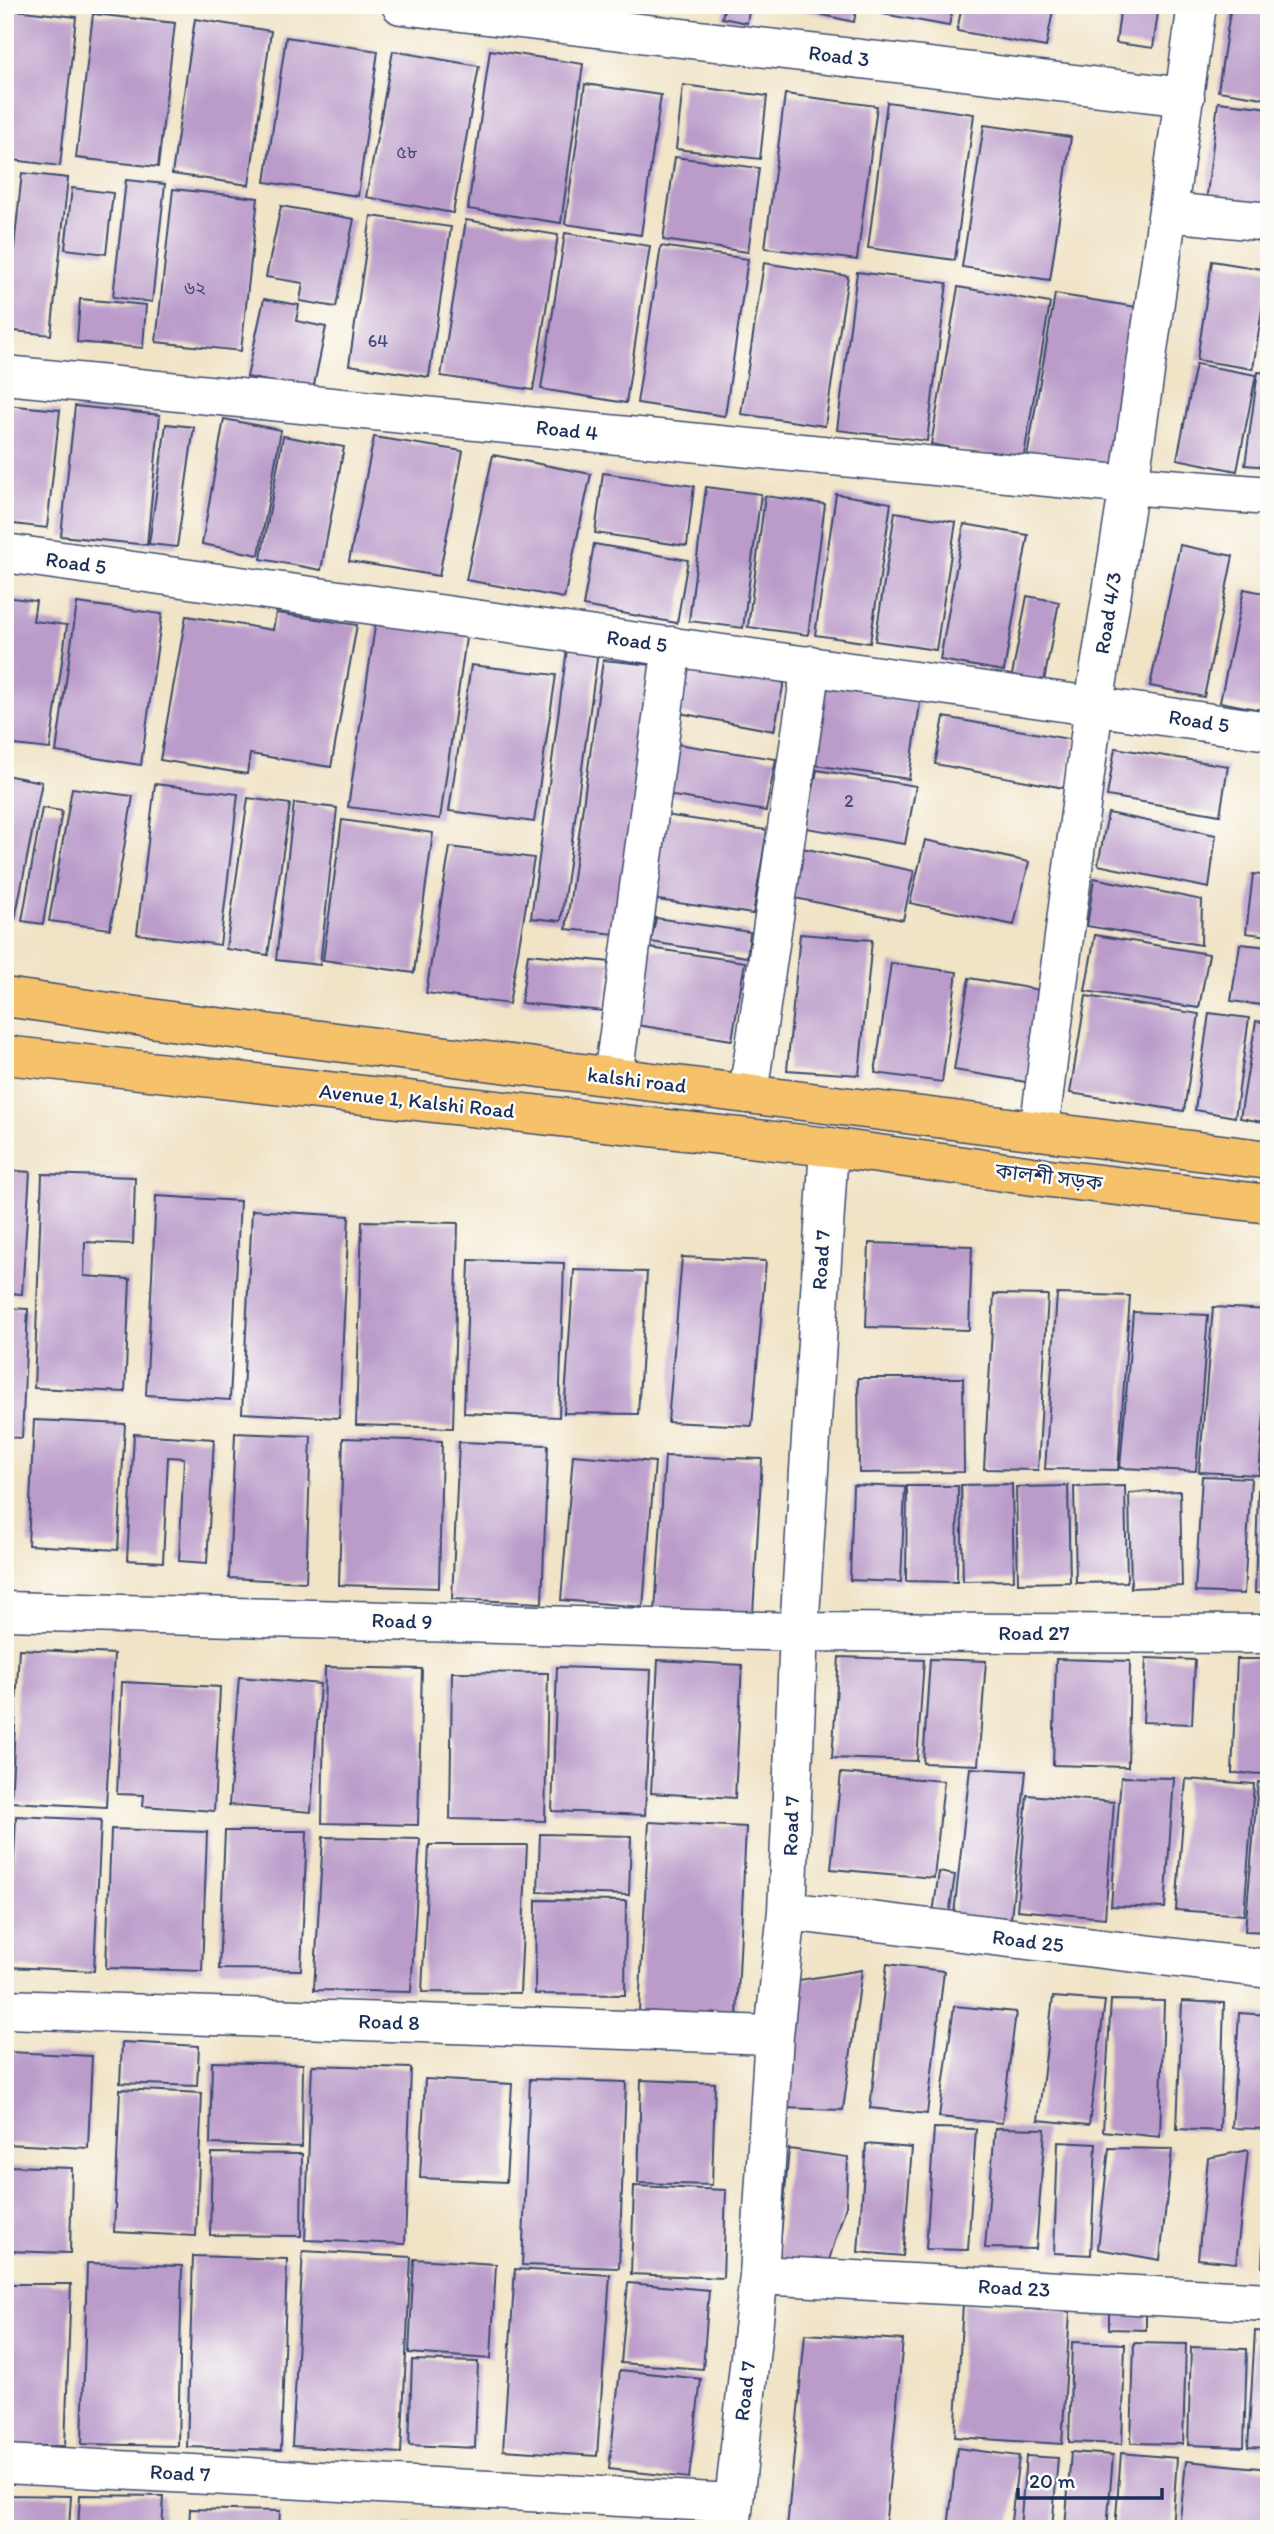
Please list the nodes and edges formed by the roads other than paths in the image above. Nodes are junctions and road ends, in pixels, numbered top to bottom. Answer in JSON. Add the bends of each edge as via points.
{"nodes":[{"id":1,"x":401,"y":5,"type":"edge"},
{"id":2,"x":1197,"y":5,"type":"edge"},
{"id":3,"x":1185,"y":97,"type":"junction"},
{"id":4,"x":1168,"y":212,"type":"junction"},
{"id":5,"x":1269,"y":222,"type":"edge"},
{"id":6,"x":5,"y":375,"type":"edge"},
{"id":7,"x":1129,"y":485,"type":"junction"},
{"id":8,"x":1269,"y":496,"type":"edge"},
{"id":9,"x":5,"y":553,"type":"edge"},
{"id":10,"x":672,"y":646,"type":"junction"},
{"id":11,"x":811,"y":665,"type":"junction"},
{"id":12,"x":1094,"y":705,"type":"junction"},
{"id":13,"x":1269,"y":731,"type":"edge"},
{"id":14,"x":5,"y":997,"type":"edge"},
{"id":15,"x":5,"y":1055,"type":"edge"},
{"id":16,"x":612,"y":1077,"type":"junction"},
{"id":17,"x":748,"y":1094,"type":"junction"},
{"id":18,"x":1039,"y":1131,"type":"junction"},
{"id":19,"x":829,"y":1147,"type":"junction"},
{"id":20,"x":1269,"y":1160,"type":"edge"},
{"id":21,"x":1269,"y":1204,"type":"edge"},
{"id":22,"x":5,"y":1611,"type":"edge"},
{"id":23,"x":799,"y":1632,"type":"junction"},
{"id":24,"x":1269,"y":1634,"type":"edge"},
{"id":25,"x":787,"y":1911,"type":"junction"},
{"id":26,"x":1269,"y":1969,"type":"edge"},
{"id":27,"x":5,"y":2009,"type":"edge"},
{"id":28,"x":774,"y":2035,"type":"junction"},
{"id":29,"x":759,"y":2275,"type":"junction"},
{"id":30,"x":1269,"y":2302,"type":"edge"},
{"id":31,"x":5,"y":2464,"type":"edge"},
{"id":32,"x":732,"y":2516,"type":"edge"}],
"edges":[{"from":1,"to":3,"type":"street","name":"Road 3"},
{"from":2,"to":3,"type":"street"},
{"from":3,"to":4,"type":"street","name":"Road 4/3"},
{"from":4,"to":5,"type":"street"},
{"from":4,"to":7,"type":"street","name":"Road 4/3"},
{"from":6,"to":7,"type":"street","name":"Road 4"},
{"from":7,"to":8,"type":"street","name":"Road 4"},
{"from":7,"to":12,"type":"street","name":"Road 4/3"},
{"from":9,"to":10,"type":"street","name":"Road 5"},
{"from":10,"to":11,"type":"street","name":"Road 5"},
{"from":10,"to":16,"type":"street"},
{"from":11,"to":12,"type":"street","name":"Road 5"},
{"from":11,"to":17,"type":"street"},
{"from":12,"to":13,"type":"street","name":"Road 5"},
{"from":12,"to":18,"type":"street","name":"Road 4/3"},
{"from":14,"to":16,"type":"main road","name":"kalshi road"},
{"from":15,"to":19,"type":"main road","name":"Avenue 1, Kalshi Road"},
{"from":16,"to":17,"type":"main road","name":"kalshi road"},
{"from":17,"to":18,"type":"main road","name":"kalshi road"},
{"from":18,"to":20,"type":"main road","name":"kalshi road"},
{"from":19,"to":21,"type":"main road","name":"কালশী সড়ক"},
{"from":19,"to":23,"type":"street","name":"Road 7"},
{"from":22,"to":23,"type":"street","name":"Road 9"},
{"from":23,"to":24,"type":"street","name":"Road 27"},
{"from":23,"to":25,"type":"street","name":"Road 7"},
{"from":25,"to":26,"type":"street","name":"Road 25"},
{"from":25,"to":28,"type":"street","name":"Road 7"},
{"from":27,"to":28,"type":"street","name":"Road 8"},
{"from":28,"to":29,"type":"street","name":"Road 7"},
{"from":29,"to":30,"type":"street","name":"Road 23"},
{"from":29,"to":32,"type":"street","name":"Road 7"},
{"from":31,"to":32,"type":"street","name":"Road 7"}]}
